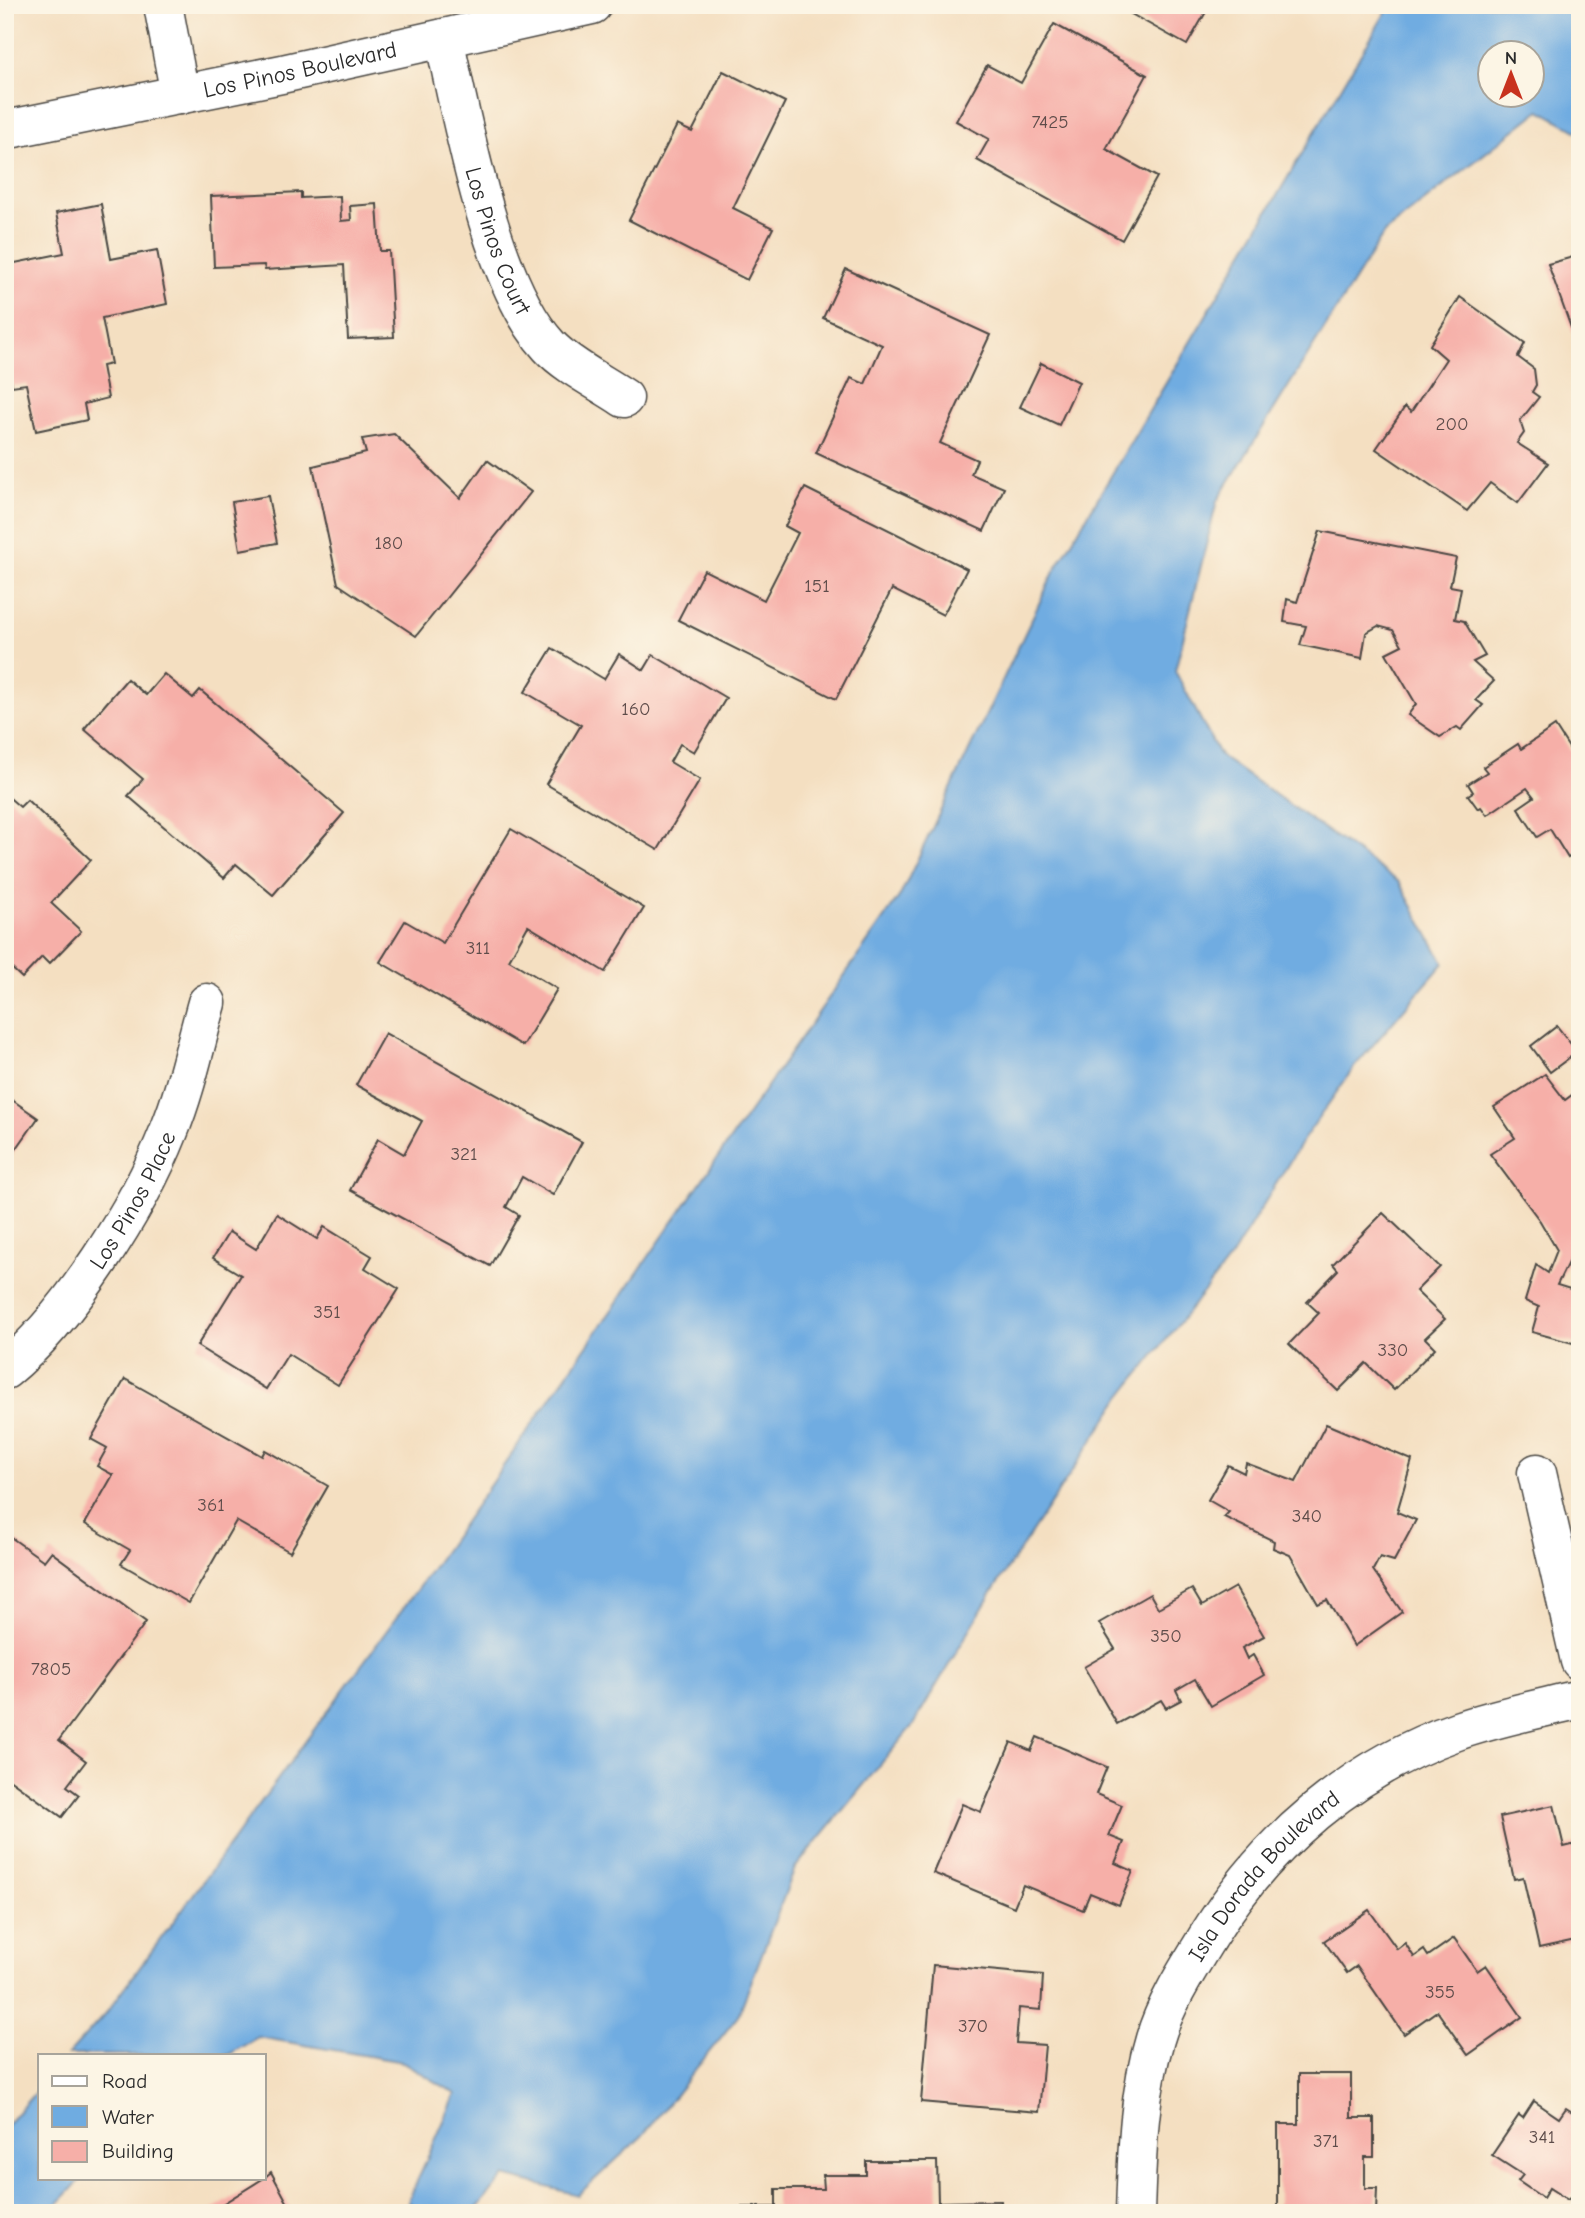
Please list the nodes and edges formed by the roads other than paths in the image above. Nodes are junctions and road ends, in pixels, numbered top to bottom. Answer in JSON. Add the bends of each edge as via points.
{"nodes":[{"id":1,"x":163,"y":5,"type":"edge"},
{"id":2,"x":592,"y":5,"type":"edge"},
{"id":3,"x":444,"y":38,"type":"junction"},
{"id":4,"x":180,"y":95,"type":"junction"},
{"id":5,"x":5,"y":130,"type":"edge"},
{"id":6,"x":624,"y":398,"type":"dead end"},
{"id":7,"x":207,"y":1003,"type":"dead end"},
{"id":8,"x":5,"y":1370,"type":"edge"},
{"id":9,"x":1537,"y":1473,"type":"dead end"},
{"id":10,"x":1580,"y":1661,"type":"edge"},
{"id":11,"x":1580,"y":1699,"type":"edge"},
{"id":12,"x":1135,"y":2213,"type":"edge"}],
"edges":[{"from":1,"to":4,"type":"street"},
{"from":2,"to":3,"type":"street","name":"Los Pinos Boulevard"},
{"from":3,"to":4,"type":"street","name":"Los Pinos Boulevard"},
{"from":3,"to":6,"type":"street","name":"Los Pinos Court","via":[[495,238],[517,297],[551,349]]},
{"from":4,"to":5,"type":"street","name":"Los Pinos Boulevard"},
{"from":7,"to":8,"type":"street","name":"Los Pinos Place","via":[[158,1158],[101,1256],[63,1310],[46,1333]]},
{"from":9,"to":10,"type":"street"},
{"from":11,"to":12,"type":"street","name":"Isla Dorada Boulevard","via":[[1456,1732],[1377,1768],[1331,1798],[1246,1880],[1199,1951],[1155,2036],[1142,2102]]}]}
